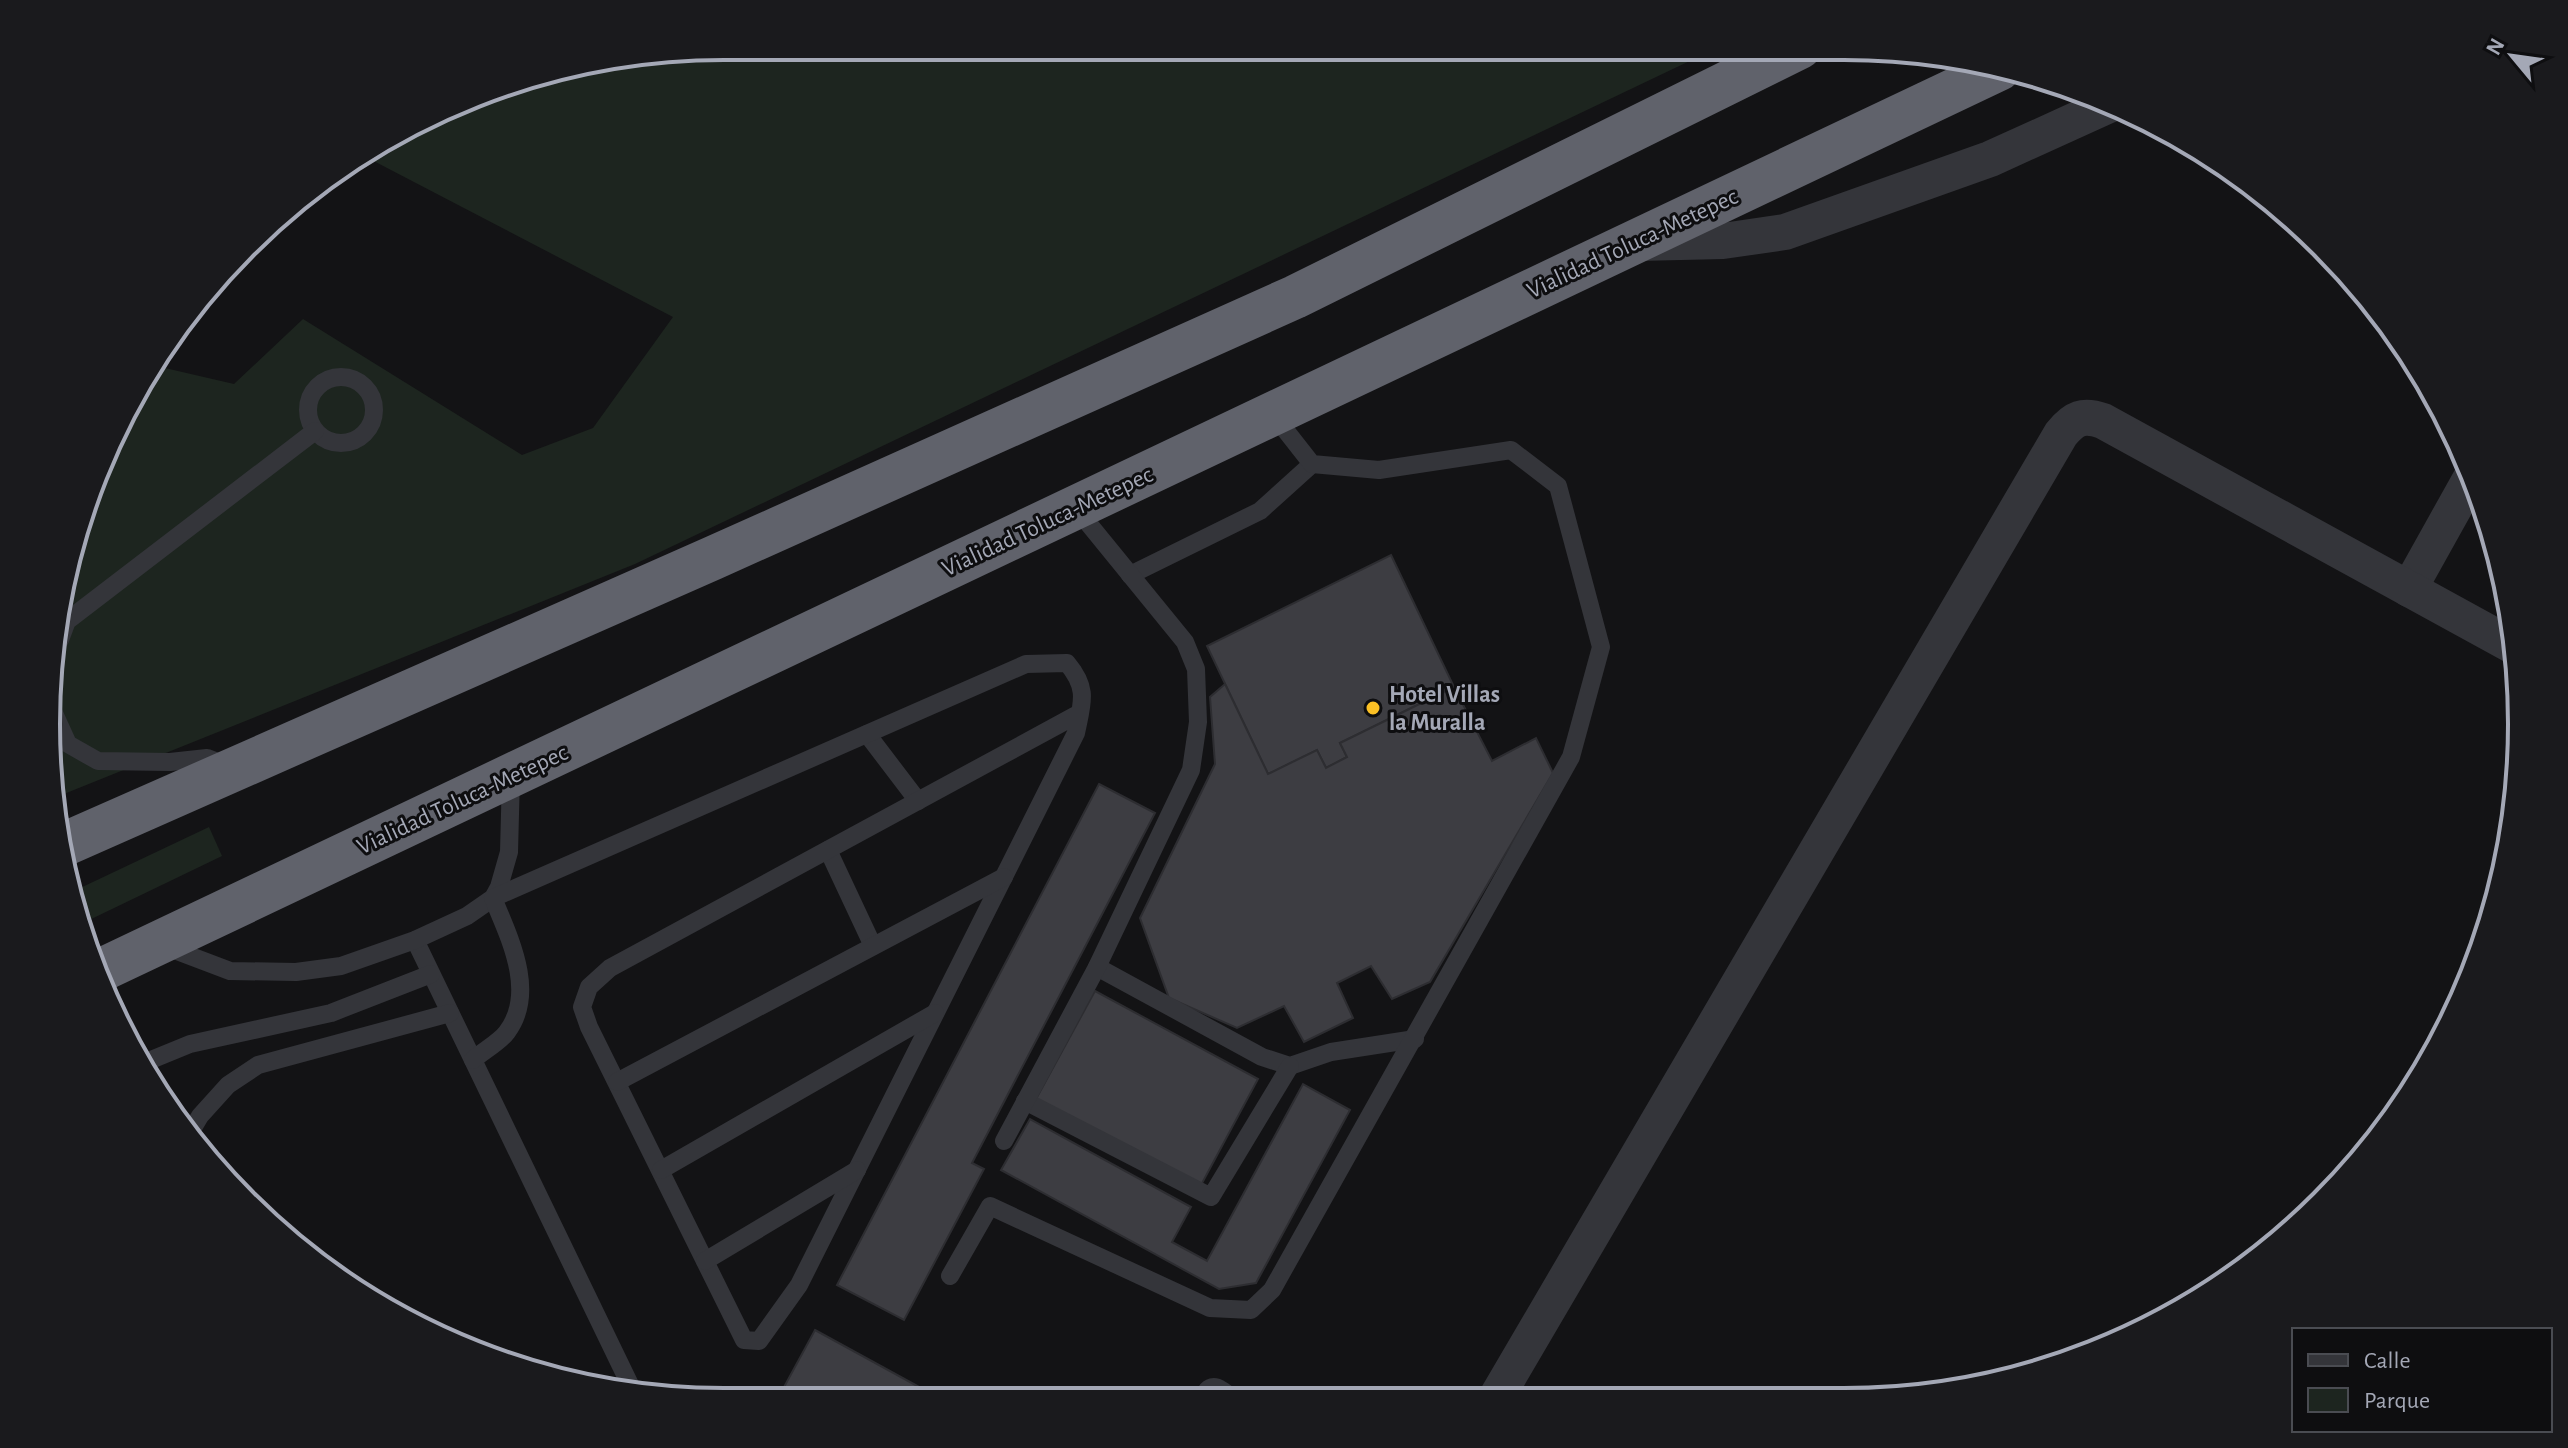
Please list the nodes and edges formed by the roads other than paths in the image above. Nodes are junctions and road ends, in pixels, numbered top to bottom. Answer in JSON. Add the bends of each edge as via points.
{"nodes":[{"id":1,"x":1774,"y":60,"type":"edge"},
{"id":2,"x":1985,"y":76,"type":"edge"},
{"id":3,"x":2097,"y":110,"type":"edge"},
{"id":4,"x":1632,"y":243,"type":"junction"},
{"id":5,"x":1272,"y":413,"type":"junction"},
{"id":6,"x":315,"y":431,"type":"dead end"},
{"id":7,"x":1312,"y":464,"type":"junction"},
{"id":8,"x":2465,"y":489,"type":"edge"},
{"id":9,"x":1075,"y":507,"type":"junction"},
{"id":10,"x":1130,"y":575,"type":"junction"},
{"id":11,"x":2409,"y":589,"type":"junction"},
{"id":12,"x":69,"y":620,"type":"edge"},
{"id":13,"x":2502,"y":640,"type":"edge"},
{"id":14,"x":1080,"y":713,"type":"junction"},
{"id":15,"x":60,"y":727,"type":"edge"},
{"id":16,"x":867,"y":734,"type":"junction"},
{"id":17,"x":235,"y":769,"type":"junction"},
{"id":18,"x":511,"y":776,"type":"junction"},
{"id":19,"x":918,"y":801,"type":"junction"},
{"id":20,"x":71,"y":841,"type":"edge"},
{"id":21,"x":828,"y":850,"type":"junction"},
{"id":22,"x":1004,"y":877,"type":"junction"},
{"id":23,"x":493,"y":898,"type":"junction"},
{"id":24,"x":415,"y":940,"type":"junction"},
{"id":25,"x":157,"y":943,"type":"junction"},
{"id":26,"x":873,"y":946,"type":"junction"},
{"id":27,"x":107,"y":967,"type":"edge"},
{"id":28,"x":1097,"y":967,"type":"junction"},
{"id":29,"x":431,"y":974,"type":"junction"},
{"id":30,"x":450,"y":1013,"type":"junction"},
{"id":31,"x":935,"y":1013,"type":"junction"},
{"id":32,"x":1415,"y":1039,"type":"junction"},
{"id":33,"x":151,"y":1060,"type":"edge"},
{"id":34,"x":473,"y":1060,"type":"junction"},
{"id":35,"x":1290,"y":1066,"type":"junction"},
{"id":36,"x":617,"y":1082,"type":"junction"},
{"id":37,"x":1025,"y":1101,"type":"junction"},
{"id":38,"x":195,"y":1125,"type":"edge"},
{"id":39,"x":1004,"y":1141,"type":"dead end"},
{"id":40,"x":661,"y":1170,"type":"junction"},
{"id":41,"x":857,"y":1170,"type":"junction"},
{"id":42,"x":705,"y":1261,"type":"junction"},
{"id":43,"x":950,"y":1276,"type":"dead end"},
{"id":44,"x":625,"y":1380,"type":"edge"},
{"id":45,"x":1502,"y":1388,"type":"edge"}],
"edges":[{"from":1,"to":17,"type":"highway","via":[[1295,297]]},
{"from":2,"to":4,"type":"highway","name":"Vialidad Toluca-Metepec"},
{"from":3,"to":4,"type":"street","via":[[1990,159],[1785,232],[1723,241]]},
{"from":4,"to":5,"type":"highway","name":"Vialidad Toluca-Metepec"},
{"from":5,"to":7,"type":"lane"},
{"from":5,"to":9,"type":"highway","name":"Vialidad Toluca-Metepec"},
{"from":6,"to":12,"type":"lane"},
{"from":7,"to":10,"type":"lane","via":[[1260,511]]},
{"from":7,"to":32,"type":"lane","via":[[1379,470],[1511,450],[1558,486],[1601,647],[1571,757]]},
{"from":8,"to":11,"type":"street"},
{"from":9,"to":10,"type":"lane"},
{"from":9,"to":18,"type":"highway","name":"Vialidad Toluca-Metepec"},
{"from":10,"to":28,"type":"lane","via":[[1185,642],[1196,669],[1198,722],[1191,770]]},
{"from":11,"to":13,"type":"street"},
{"from":11,"to":45,"type":"street","via":[[2103,421],[2088,416],[2072,420]]},
{"from":14,"to":16,"type":"lane","via":[[1084,694],[1067,663],[1026,664]]},
{"from":14,"to":19,"type":"lane"},
{"from":14,"to":22,"type":"lane","via":[[1076,733]]},
{"from":15,"to":17,"type":"lane","via":[[68,744],[98,761],[207,758]]},
{"from":16,"to":19,"type":"lane"},
{"from":16,"to":23,"type":"lane"},
{"from":17,"to":20,"type":"highway"},
{"from":18,"to":23,"type":"lane","via":[[509,852]]},
{"from":18,"to":25,"type":"highway","name":"Vialidad Toluca-Metepec"},
{"from":19,"to":21,"type":"lane"},
{"from":21,"to":26,"type":"lane"},
{"from":21,"to":36,"type":"lane","via":[[610,968],[589,987],[582,1007]]},
{"from":22,"to":26,"type":"lane"},
{"from":22,"to":31,"type":"lane"},
{"from":23,"to":24,"type":"lane"},
{"from":23,"to":34,"type":"lane","via":[[520,971],[519,995],[507,1032]]},
{"from":24,"to":25,"type":"lane","via":[[341,966],[296,972],[230,971]]},
{"from":24,"to":29,"type":"lane"},
{"from":25,"to":27,"type":"highway","name":"Vialidad Toluca-Metepec"},
{"from":26,"to":36,"type":"lane"},
{"from":28,"to":35,"type":"lane","via":[[1262,1057]]},
{"from":28,"to":37,"type":"lane"},
{"from":29,"to":30,"type":"lane"},
{"from":29,"to":33,"type":"lane","via":[[331,1013],[190,1044]]},
{"from":30,"to":34,"type":"lane"},
{"from":30,"to":38,"type":"lane","via":[[258,1065],[228,1085]]},
{"from":31,"to":40,"type":"lane"},
{"from":31,"to":41,"type":"lane"},
{"from":32,"to":35,"type":"lane","via":[[1331,1052]]},
{"from":32,"to":43,"type":"lane","via":[[1272,1290],[1251,1310],[1210,1308],[990,1206]]},
{"from":34,"to":44,"type":"lane"},
{"from":35,"to":37,"type":"lane","via":[[1211,1197]]},
{"from":36,"to":40,"type":"lane"},
{"from":37,"to":39,"type":"lane"},
{"from":40,"to":42,"type":"lane"},
{"from":41,"to":42,"type":"lane"},
{"from":41,"to":42,"type":"lane","via":[[799,1285],[759,1341],[744,1340]]}]}
